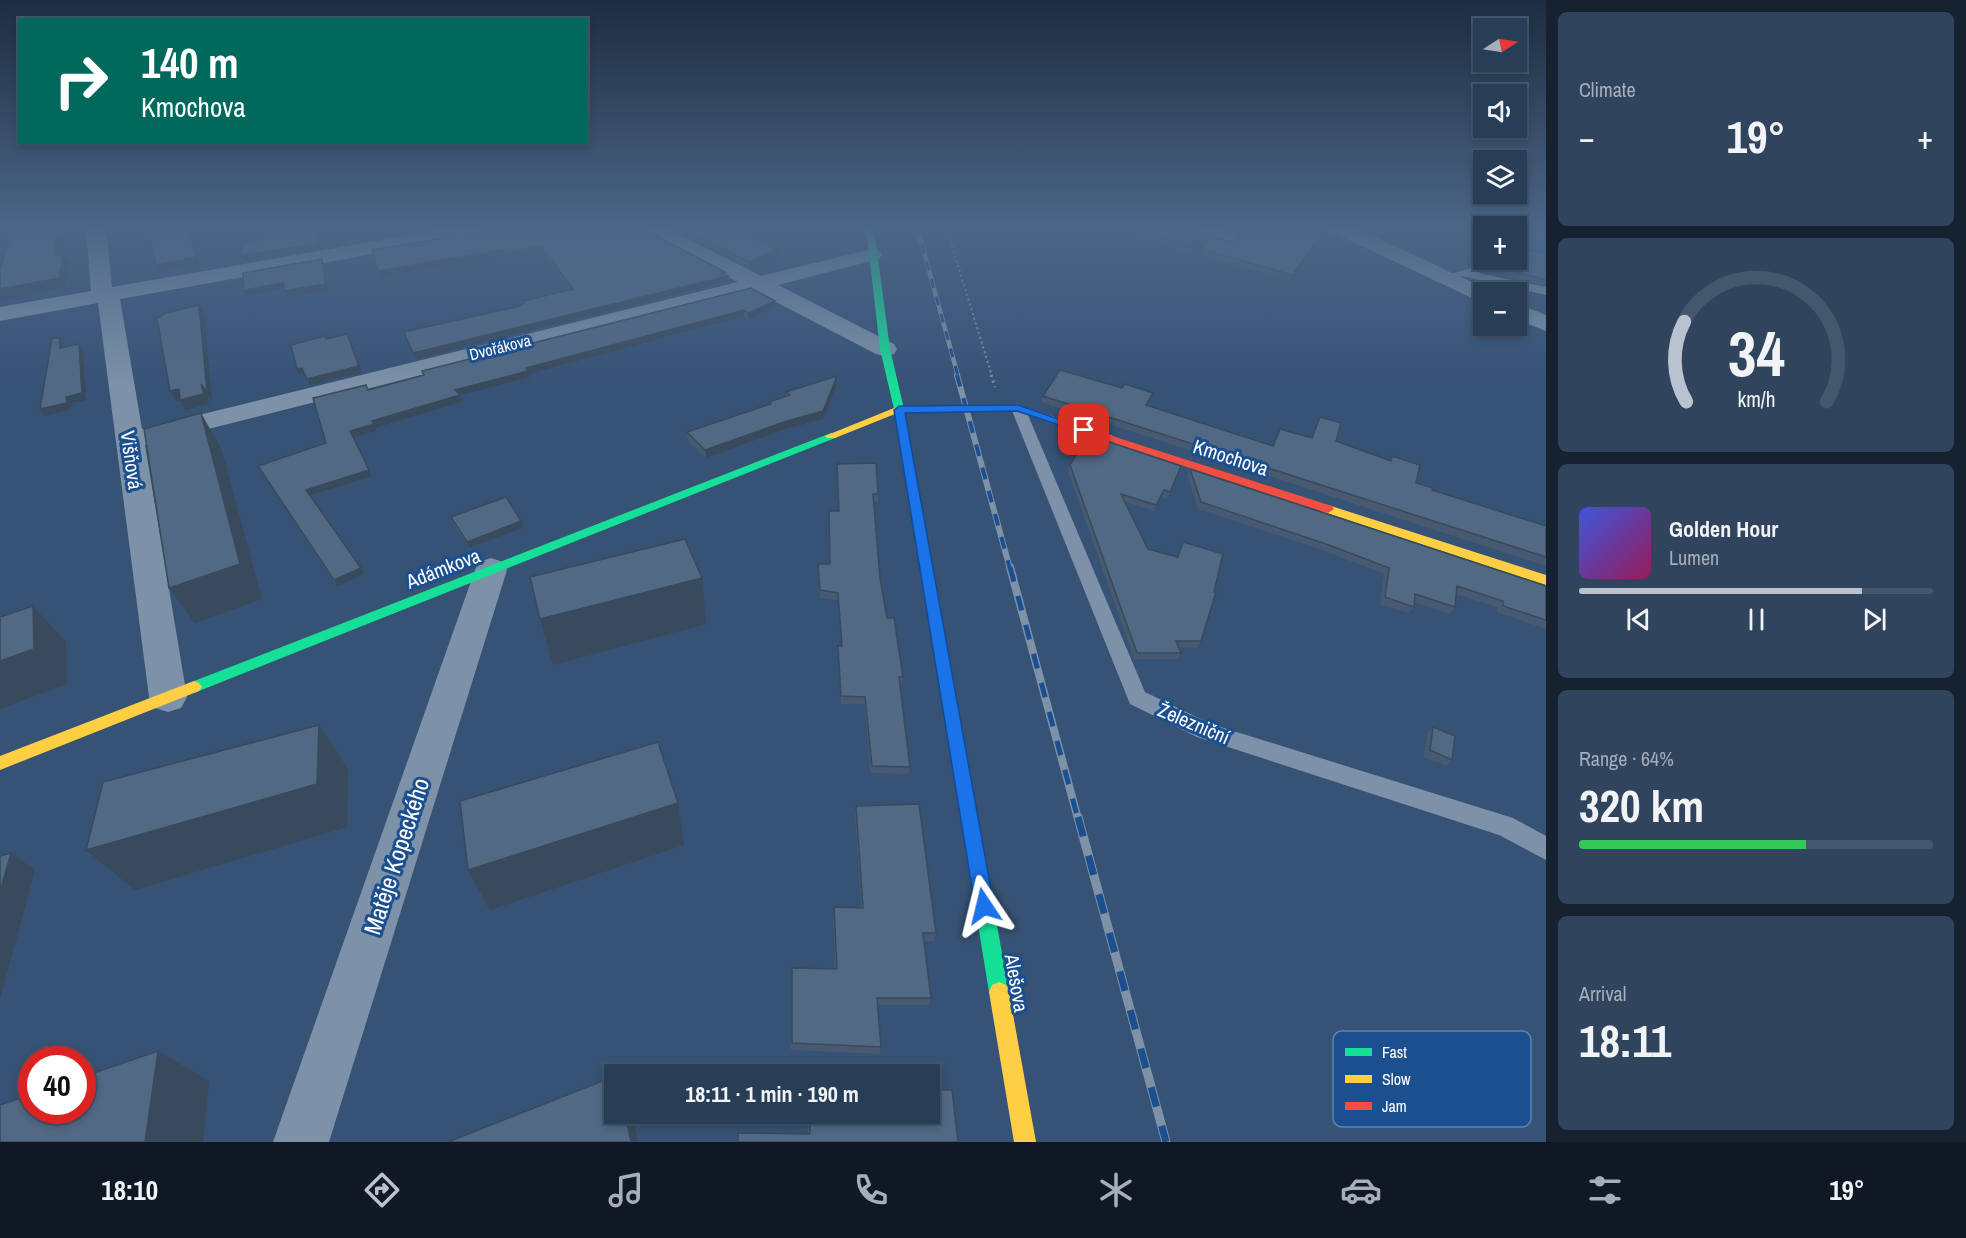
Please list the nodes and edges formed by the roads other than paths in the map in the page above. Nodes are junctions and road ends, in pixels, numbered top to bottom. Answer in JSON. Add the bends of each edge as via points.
{"nodes":[{"id":1,"x":101,"y":280,"type":"edge"},
{"id":2,"x":186,"y":280,"type":"edge"},
{"id":3,"x":753,"y":280,"type":"edge"},
{"id":4,"x":763,"y":280,"type":"edge"},
{"id":5,"x":875,"y":280,"type":"edge"},
{"id":6,"x":1484,"y":280,"type":"edge"},
{"id":7,"x":756,"y":282,"type":"junction"},
{"id":8,"x":1546,"y":291,"type":"edge"},
{"id":9,"x":102,"y":295,"type":"junction"},
{"id":10,"x":0,"y":314,"type":"edge"},
{"id":11,"x":1527,"y":315,"type":"edge"},
{"id":12,"x":1546,"y":324,"type":"edge"},
{"id":13,"x":885,"y":349,"type":"junction"},
{"id":14,"x":1010,"y":408,"type":"junction"},
{"id":15,"x":899,"y":410,"type":"junction"},
{"id":16,"x":129,"y":441,"type":"junction"},
{"id":17,"x":491,"y":570,"type":"junction"},
{"id":18,"x":1546,"y":580,"type":"edge"},
{"id":19,"x":168,"y":697,"type":"junction"},
{"id":20,"x":0,"y":763,"type":"edge"},
{"id":21,"x":1546,"y":849,"type":"edge"},
{"id":22,"x":301,"y":1142,"type":"edge"},
{"id":23,"x":1025,"y":1142,"type":"edge"}],
"edges":[{"from":1,"to":9,"type":"street","name":"Višňová"},
{"from":2,"to":9,"type":"street"},
{"from":3,"to":7,"type":"street"},
{"from":4,"to":7,"type":"street","name":"Dvořákova"},
{"from":5,"to":13,"type":"street","name":"Alešova"},
{"from":6,"to":8,"type":"lane"},
{"from":7,"to":13,"type":"street"},
{"from":7,"to":16,"type":"street","name":"Dvořákova"},
{"from":9,"to":10,"type":"street"},
{"from":9,"to":16,"type":"street","name":"Višňová","via":[[110,300]]},
{"from":11,"to":12,"type":"street"},
{"from":13,"to":15,"type":"street","name":"Alešova"},
{"from":14,"to":15,"type":"street","name":"Kmochova"},
{"from":14,"to":18,"type":"street","name":"Kmochova"},
{"from":14,"to":21,"type":"lane","name":"Železniční","via":[[1137,698],[1205,731],[1506,826]]},
{"from":15,"to":17,"type":"street","name":"Adámkova"},
{"from":15,"to":23,"type":"street","name":"Alešova"},
{"from":16,"to":19,"type":"street","name":"Višňová"},
{"from":17,"to":19,"type":"street","name":"Adámkova"},
{"from":17,"to":22,"type":"street","name":"Matěje Kopeckého"},
{"from":19,"to":20,"type":"street","name":"Adámkova"}]}
